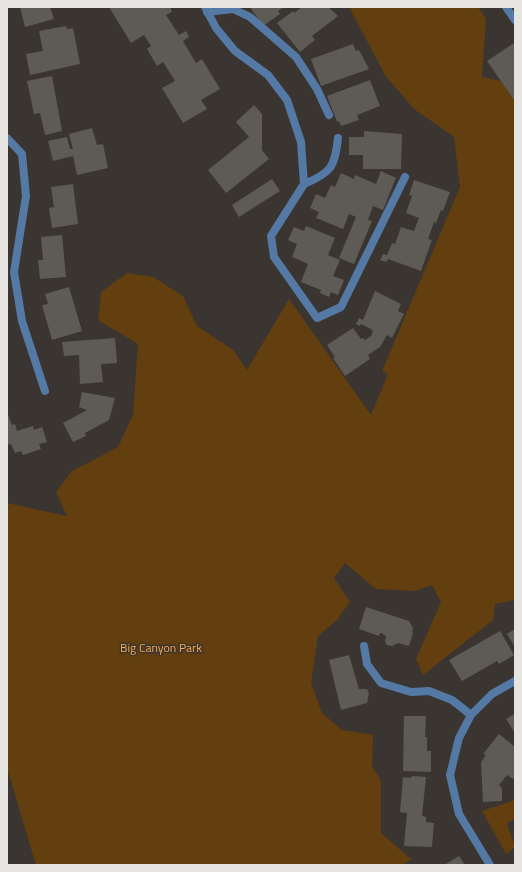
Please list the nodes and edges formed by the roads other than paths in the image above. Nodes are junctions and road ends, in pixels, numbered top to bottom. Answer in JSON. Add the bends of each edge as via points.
{"nodes":[{"id":1,"x":506,"y":7,"type":"edge"},
{"id":2,"x":206,"y":9,"type":"edge"},
{"id":3,"x":515,"y":20,"type":"edge"},
{"id":4,"x":329,"y":115,"type":"dead end"},
{"id":5,"x":7,"y":138,"type":"edge"},
{"id":6,"x":338,"y":138,"type":"dead end"},
{"id":7,"x":405,"y":177,"type":"dead end"},
{"id":8,"x":304,"y":184,"type":"junction"},
{"id":9,"x":45,"y":391,"type":"dead end"},
{"id":10,"x":364,"y":646,"type":"dead end"},
{"id":11,"x":515,"y":681,"type":"edge"},
{"id":12,"x":471,"y":715,"type":"junction"},
{"id":13,"x":490,"y":865,"type":"edge"}],
"edges":[{"from":1,"to":3,"type":"street"},
{"from":2,"to":4,"type":"street","via":[[233,9],[250,17],[296,57],[317,89]]},
{"from":2,"to":8,"type":"street","via":[[216,28],[235,51],[268,74],[287,100],[301,142]]},
{"from":5,"to":9,"type":"street","via":[[22,154],[26,196],[14,272],[22,321]]},
{"from":6,"to":8,"type":"street","via":[[336,159],[327,172]]},
{"from":7,"to":8,"type":"street","via":[[341,307],[317,318],[274,257],[271,236]]},
{"from":10,"to":12,"type":"street","via":[[366,664],[381,683],[411,692],[429,691],[452,700]]},
{"from":11,"to":12,"type":"street","via":[[492,694]]},
{"from":12,"to":13,"type":"street","via":[[459,738],[450,775],[452,791],[459,814]]}]}
